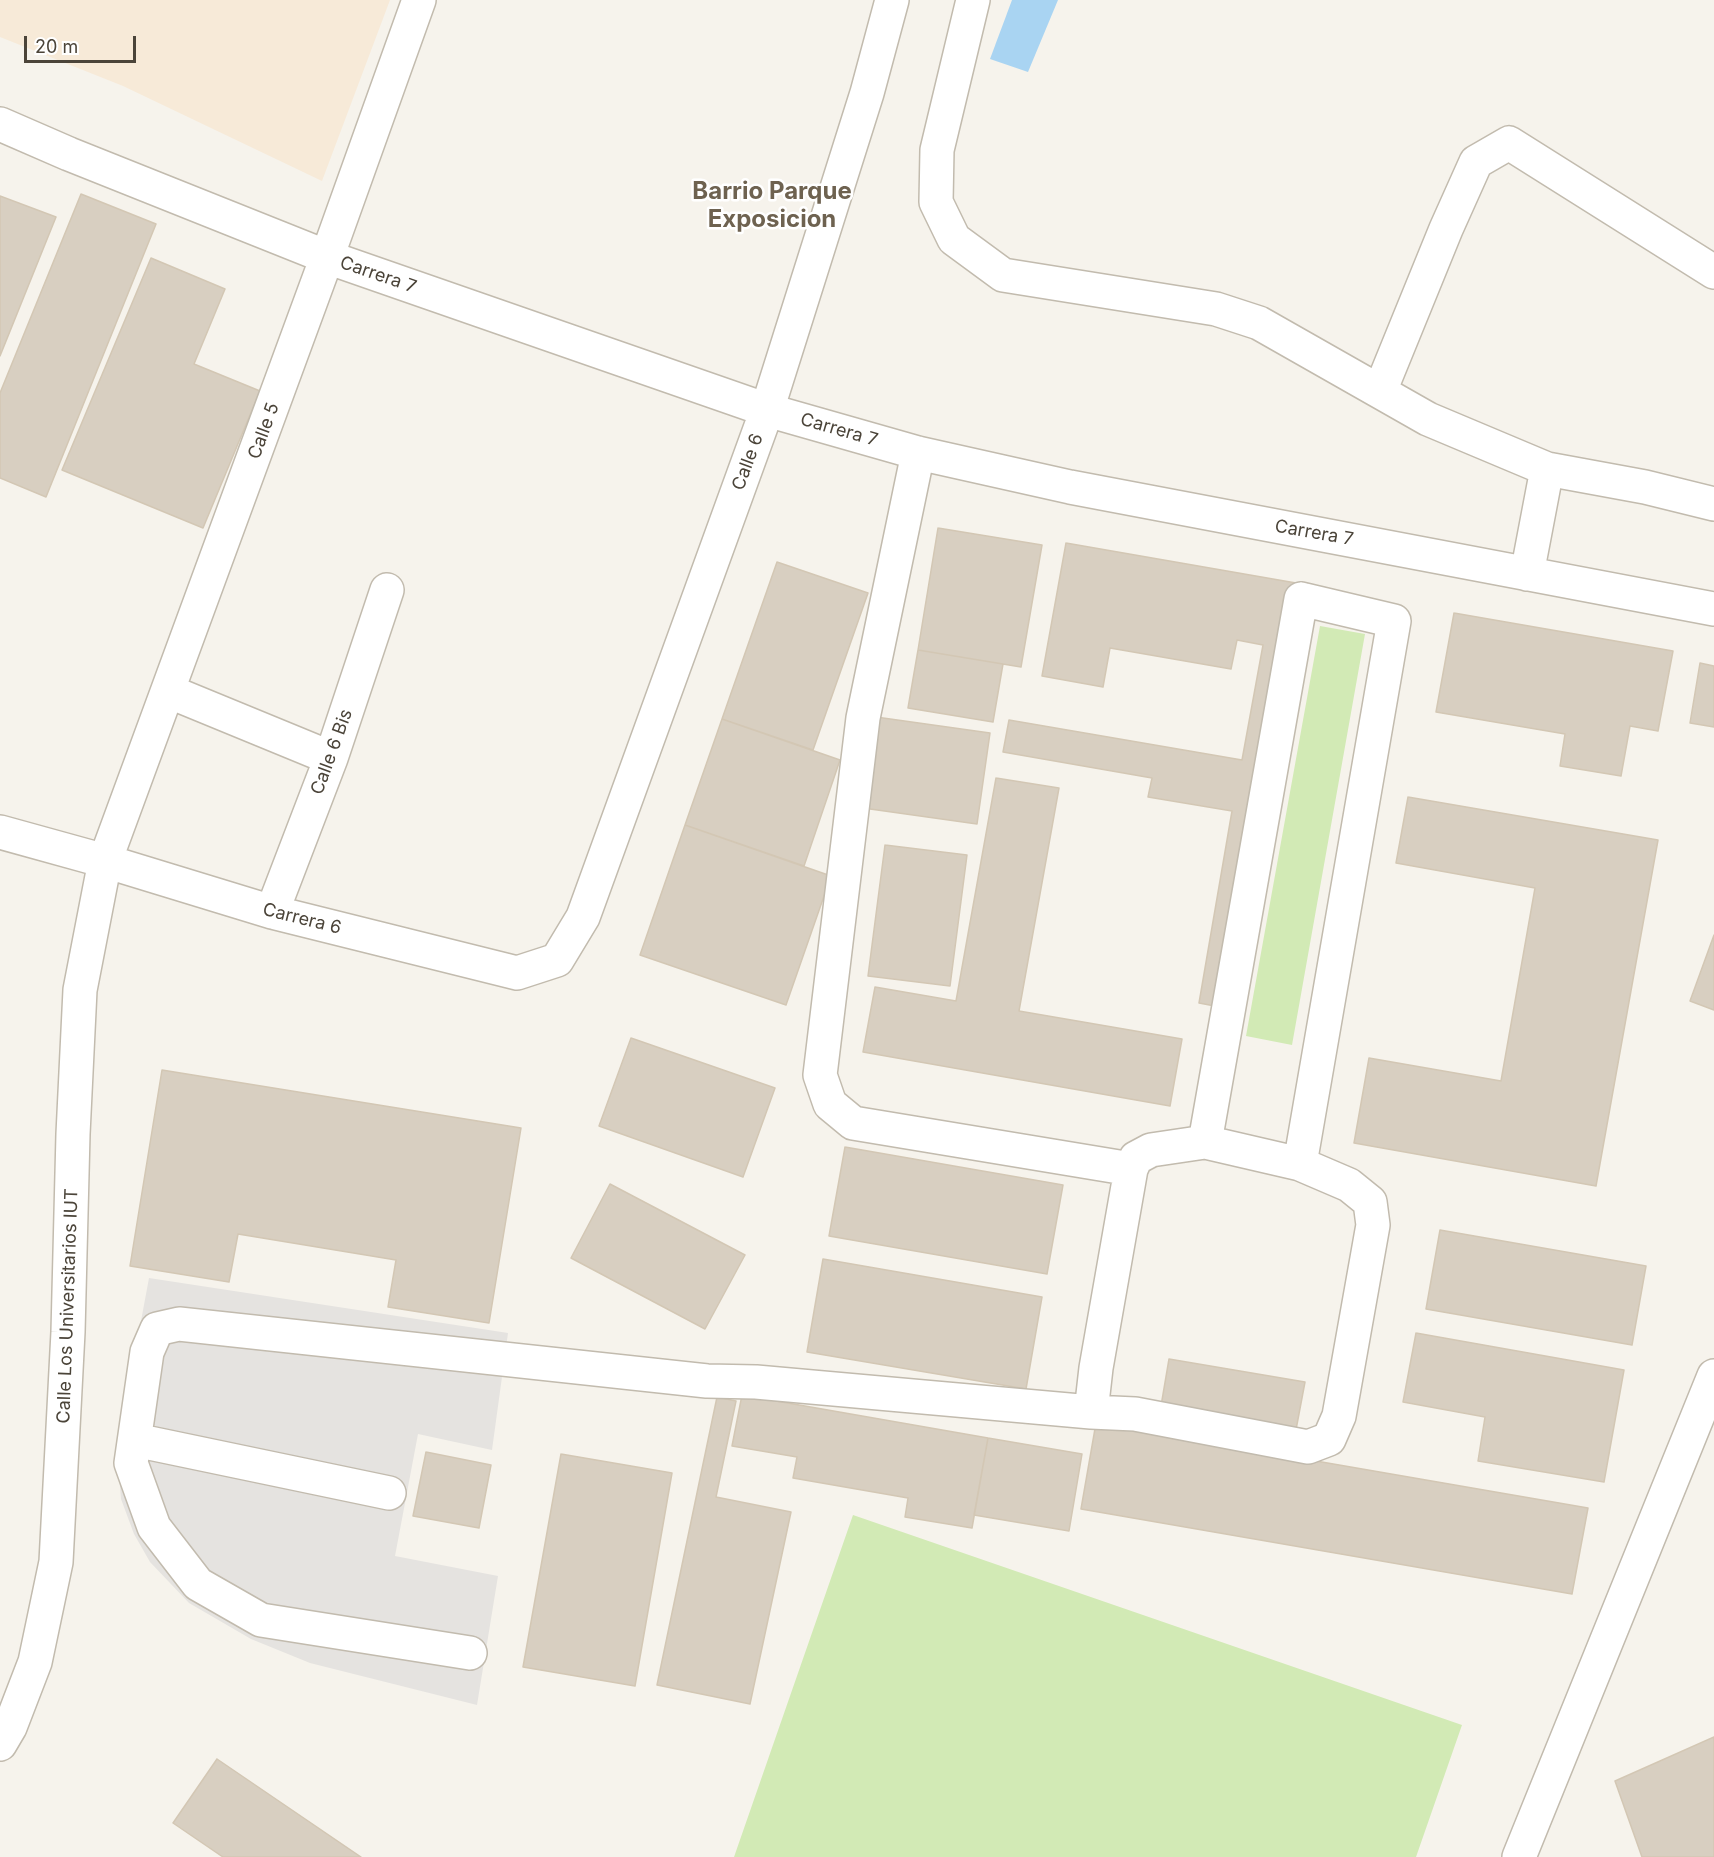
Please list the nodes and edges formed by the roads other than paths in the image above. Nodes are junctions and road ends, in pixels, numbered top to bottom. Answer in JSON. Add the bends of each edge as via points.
{"nodes":[{"id":1,"x":419,"y":0,"type":"edge"},
{"id":2,"x":892,"y":0,"type":"edge"},
{"id":3,"x":973,"y":0,"type":"edge"},
{"id":4,"x":0,"y":124,"type":"edge"},
{"id":5,"x":327,"y":257,"type":"junction"},
{"id":6,"x":1714,"y":272,"type":"edge"},
{"id":7,"x":1380,"y":391,"type":"junction"},
{"id":8,"x":767,"y":410,"type":"junction"},
{"id":9,"x":918,"y":453,"type":"junction"},
{"id":10,"x":1547,"y":469,"type":"junction"},
{"id":11,"x":1714,"y":504,"type":"edge"},
{"id":12,"x":1527,"y":574,"type":"junction"},
{"id":13,"x":387,"y":590,"type":"dead end"},
{"id":14,"x":1714,"y":609,"type":"edge"},
{"id":15,"x":168,"y":691,"type":"junction"},
{"id":16,"x":331,"y":758,"type":"junction"},
{"id":17,"x":0,"y":832,"type":"edge"},
{"id":18,"x":105,"y":861,"type":"junction"},
{"id":19,"x":272,"y":912,"type":"junction"},
{"id":20,"x":583,"y":917,"type":"joint"},
{"id":21,"x":1205,"y":1142,"type":"junction"},
{"id":22,"x":1300,"y":1164,"type":"junction"},
{"id":23,"x":1131,"y":1169,"type":"junction"},
{"id":24,"x":1714,"y":1376,"type":"edge"},
{"id":25,"x":1091,"y":1412,"type":"junction"},
{"id":26,"x":135,"y":1440,"type":"junction"},
{"id":27,"x":389,"y":1493,"type":"dead end"},
{"id":28,"x":470,"y":1653,"type":"dead end"},
{"id":29,"x":0,"y":1744,"type":"edge"},
{"id":30,"x":1519,"y":1857,"type":"edge"}],
"edges":[{"from":1,"to":5,"type":"street","name":"Calle 5"},
{"from":2,"to":8,"type":"street","name":"Calle 6","via":[[867,93]]},
{"from":3,"to":7,"type":"street","via":[[937,150],[936,202],[954,238],[1003,275],[1216,309],[1259,323]]},
{"from":4,"to":5,"type":"street","name":"Carrera 7"},
{"from":5,"to":8,"type":"street","name":"Carrera 7"},
{"from":5,"to":15,"type":"street","name":"Calle 5"},
{"from":6,"to":7,"type":"street","via":[[1509,143],[1476,162]]},
{"from":7,"to":10,"type":"street","via":[[1428,419]]},
{"from":8,"to":9,"type":"street","name":"Carrera 7"},
{"from":8,"to":20,"type":"street","name":"Calle 6"},
{"from":9,"to":12,"type":"street","name":"Carrera 7","via":[[1070,487]]},
{"from":9,"to":23,"type":"street","via":[[863,718],[820,1075],[830,1104],[853,1123]]},
{"from":10,"to":11,"type":"street"},
{"from":10,"to":12,"type":"street"},
{"from":12,"to":14,"type":"street","name":"Carrera 7"},
{"from":13,"to":16,"type":"street","name":"Calle 6 Bis"},
{"from":15,"to":16,"type":"street"},
{"from":15,"to":18,"type":"street","name":"Calle 5"},
{"from":16,"to":19,"type":"street","name":"Calle 6 Bis"},
{"from":17,"to":18,"type":"street","name":"Carrera 6"},
{"from":18,"to":19,"type":"street","name":"Carrera 6"},
{"from":18,"to":29,"type":"street","name":"Calle Los Universitarios IUT","via":[[80,990],[56,1562],[35,1662]]},
{"from":19,"to":20,"type":"street","name":"Carrera 6","via":[[517,973],[557,960]]},
{"from":21,"to":22,"type":"street"},
{"from":21,"to":22,"type":"street","via":[[1301,599],[1394,621]]},
{"from":21,"to":23,"type":"street","via":[[1151,1150],[1136,1158]]},
{"from":22,"to":25,"type":"street","via":[[1349,1185],[1370,1202],[1373,1225],[1339,1416],[1329,1439],[1308,1447],[1136,1414]]},
{"from":23,"to":25,"type":"street"},
{"from":24,"to":30,"type":"street"},
{"from":25,"to":26,"type":"street","via":[[707,1381],[179,1324],[157,1329],[147,1352]]},
{"from":26,"to":27,"type":"street"},
{"from":26,"to":28,"type":"street","via":[[130,1463],[154,1527],[198,1584],[261,1620]]}]}
